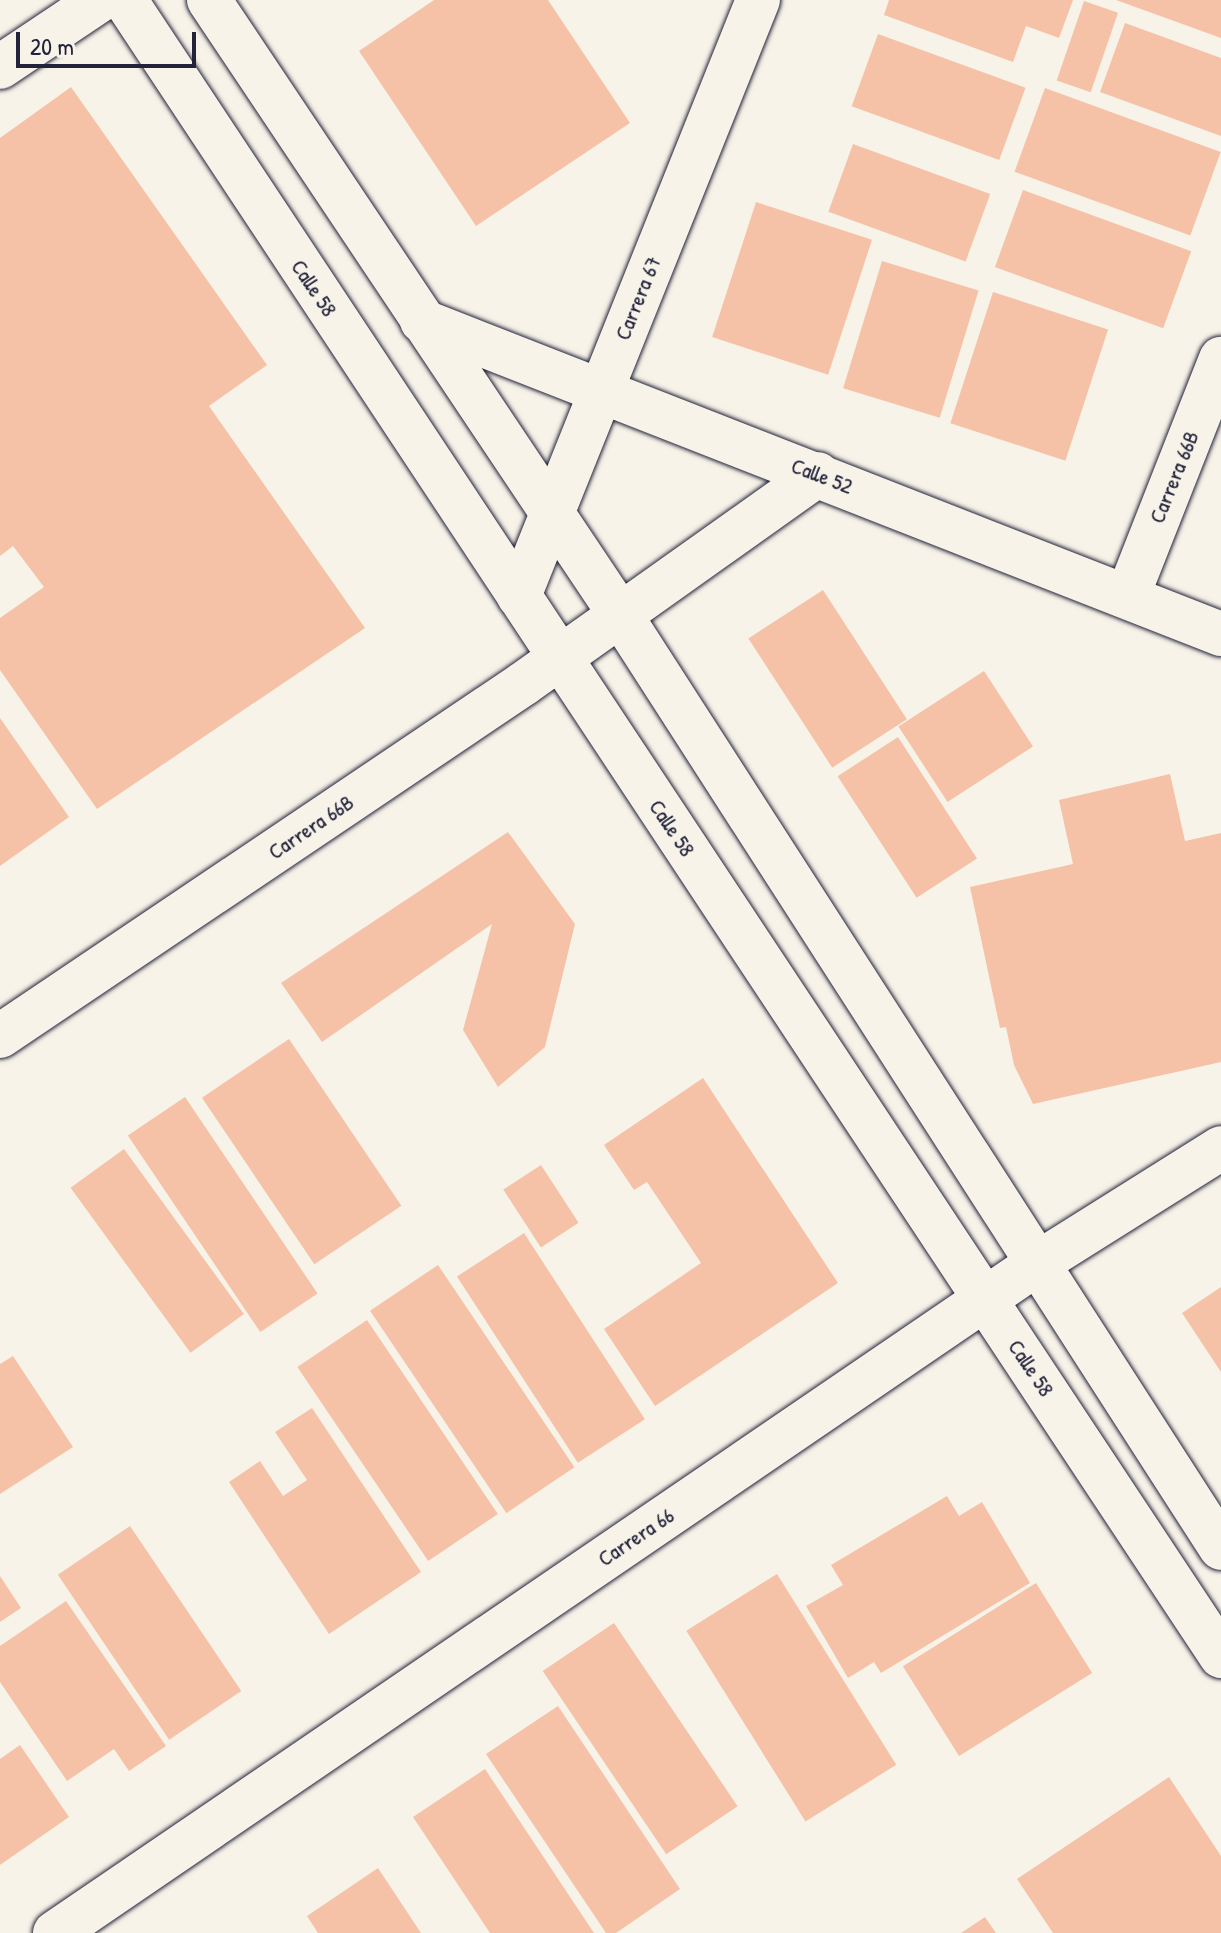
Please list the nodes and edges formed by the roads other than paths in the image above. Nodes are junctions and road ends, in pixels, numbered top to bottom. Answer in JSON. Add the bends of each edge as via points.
{"nodes":[{"id":1,"x":100,"y":0,"type":"edge"},
{"id":2,"x":125,"y":0,"type":"edge"},
{"id":3,"x":209,"y":0,"type":"edge"},
{"id":4,"x":758,"y":0,"type":"edge"},
{"id":5,"x":0,"y":67,"type":"edge"},
{"id":6,"x":422,"y":321,"type":"junction"},
{"id":7,"x":1221,"y":359,"type":"edge"},
{"id":8,"x":600,"y":393,"type":"junction"},
{"id":9,"x":818,"y":474,"type":"junction"},
{"id":10,"x":552,"y":515,"type":"junction"},
{"id":11,"x":1128,"y":595,"type":"junction"},
{"id":12,"x":519,"y":596,"type":"junction"},
{"id":13,"x":621,"y":616,"type":"junction"},
{"id":14,"x":1221,"y":634,"type":"edge"},
{"id":15,"x":560,"y":659,"type":"junction"},
{"id":16,"x":0,"y":1036,"type":"edge"},
{"id":17,"x":1221,"y":1148,"type":"edge"},
{"id":18,"x":1038,"y":1263,"type":"junction"},
{"id":19,"x":985,"y":1300,"type":"junction"},
{"id":20,"x":1221,"y":1548,"type":"edge"},
{"id":21,"x":1221,"y":1656,"type":"edge"},
{"id":22,"x":55,"y":1933,"type":"edge"}],
"edges":[{"from":1,"to":5,"type":"street"},
{"from":2,"to":12,"type":"street","name":"Calle 58"},
{"from":3,"to":6,"type":"street"},
{"from":4,"to":8,"type":"street","name":"Carrera 67"},
{"from":6,"to":8,"type":"street","name":"Calle 52"},
{"from":6,"to":10,"type":"street"},
{"from":7,"to":11,"type":"street","name":"Carrera 66B"},
{"from":8,"to":9,"type":"street","name":"Calle 52"},
{"from":8,"to":10,"type":"street","name":"Carrera 67"},
{"from":9,"to":11,"type":"street","name":"Calle 52"},
{"from":9,"to":13,"type":"street"},
{"from":10,"to":12,"type":"street","name":"Carrera 67"},
{"from":10,"to":13,"type":"street"},
{"from":11,"to":14,"type":"street","name":"Calle 52"},
{"from":12,"to":15,"type":"street","name":"Calle 58"},
{"from":13,"to":15,"type":"street","name":"Carrera 66B"},
{"from":13,"to":18,"type":"street"},
{"from":15,"to":16,"type":"street","name":"Carrera 66B"},
{"from":15,"to":19,"type":"street","name":"Calle 58"},
{"from":17,"to":18,"type":"street","name":"Carrera 66"},
{"from":18,"to":19,"type":"street","name":"Carrera 66"},
{"from":18,"to":20,"type":"street"},
{"from":19,"to":21,"type":"street","name":"Calle 58"},
{"from":19,"to":22,"type":"street","name":"Carrera 66"}]}
